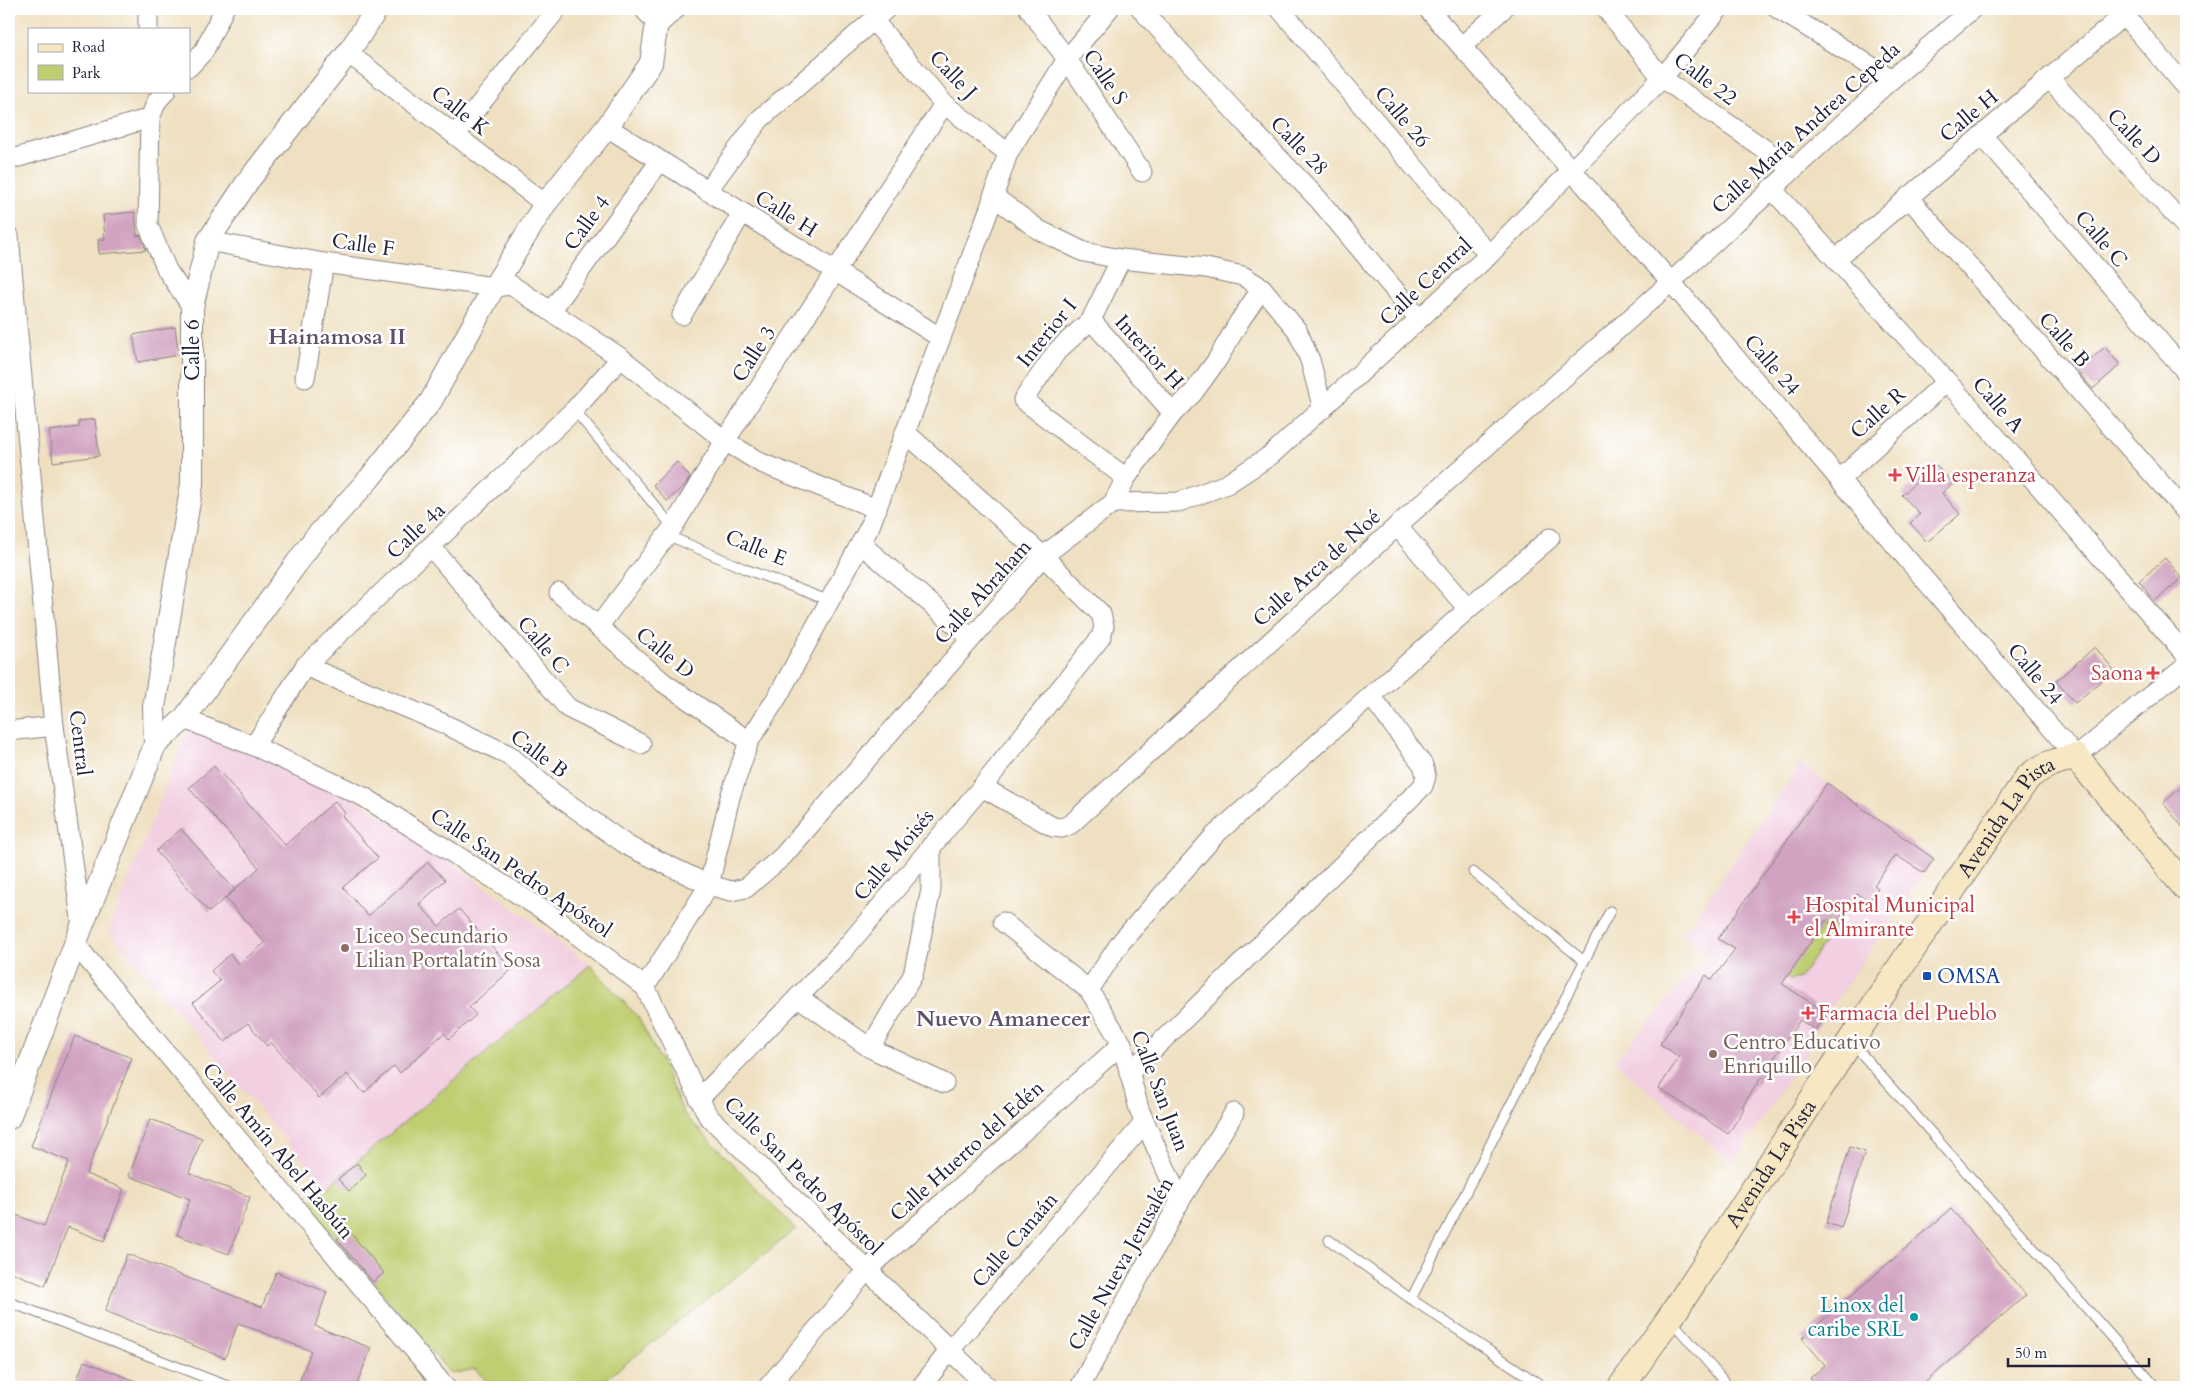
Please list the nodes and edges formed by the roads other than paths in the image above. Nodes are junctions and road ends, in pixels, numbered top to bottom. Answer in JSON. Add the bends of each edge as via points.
{"nodes":[{"id":1,"x":148,"y":9,"type":"edge"},
{"id":2,"x":224,"y":9,"type":"edge"},
{"id":3,"x":377,"y":9,"type":"edge"},
{"id":4,"x":557,"y":9,"type":"edge"},
{"id":5,"x":676,"y":9,"type":"edge"},
{"id":6,"x":1029,"y":9,"type":"edge"},
{"id":7,"x":1109,"y":9,"type":"edge"},
{"id":8,"x":1141,"y":9,"type":"edge"},
{"id":9,"x":1280,"y":9,"type":"edge"},
{"id":10,"x":1428,"y":9,"type":"edge"},
{"id":11,"x":1503,"y":9,"type":"edge"},
{"id":12,"x":1606,"y":9,"type":"edge"},
{"id":13,"x":1719,"y":9,"type":"edge"},
{"id":14,"x":1778,"y":9,"type":"edge"},
{"id":15,"x":1972,"y":9,"type":"edge"},
{"id":16,"x":2127,"y":12,"type":"edge"},
{"id":17,"x":654,"y":14,"type":"edge"},
{"id":18,"x":880,"y":14,"type":"edge"},
{"id":19,"x":148,"y":28,"type":"edge"},
{"id":20,"x":1462,"y":46,"type":"junction"},
{"id":21,"x":348,"y":53,"type":"junction"},
{"id":22,"x":1067,"y":59,"type":"junction"},
{"id":23,"x":190,"y":65,"type":"edge"},
{"id":24,"x":1662,"y":78,"type":"junction"},
{"id":25,"x":1892,"y":78,"type":"junction"},
{"id":26,"x":2049,"y":78,"type":"junction"},
{"id":27,"x":2186,"y":87,"type":"edge"},
{"id":28,"x":160,"y":94,"type":"edge"},
{"id":29,"x":944,"y":104,"type":"junction"},
{"id":30,"x":150,"y":118,"type":"junction"},
{"id":31,"x":607,"y":127,"type":"junction"},
{"id":32,"x":455,"y":135,"type":"junction"},
{"id":33,"x":1982,"y":135,"type":"junction"},
{"id":34,"x":1008,"y":153,"type":"junction"},
{"id":35,"x":9,"y":160,"type":"edge"},
{"id":36,"x":660,"y":161,"type":"junction"},
{"id":37,"x":1793,"y":169,"type":"junction"},
{"id":38,"x":1572,"y":171,"type":"junction"},
{"id":39,"x":1142,"y":172,"type":"dead end"},
{"id":40,"x":1771,"y":188,"type":"junction"},
{"id":41,"x":707,"y":191,"type":"junction"},
{"id":42,"x":993,"y":196,"type":"junction"},
{"id":43,"x":1908,"y":197,"type":"junction"},
{"id":44,"x":545,"y":204,"type":"junction"},
{"id":45,"x":742,"y":213,"type":"junction"},
{"id":46,"x":2186,"y":227,"type":"edge"},
{"id":47,"x":9,"y":236,"type":"edge"},
{"id":48,"x":208,"y":241,"type":"junction"},
{"id":49,"x":1489,"y":255,"type":"junction"},
{"id":50,"x":1121,"y":259,"type":"junction"},
{"id":51,"x":1836,"y":259,"type":"junction"},
{"id":52,"x":324,"y":263,"type":"junction"},
{"id":53,"x":834,"y":271,"type":"junction"},
{"id":54,"x":1671,"y":282,"type":"junction"},
{"id":55,"x":503,"y":286,"type":"junction"},
{"id":56,"x":1262,"y":288,"type":"junction"},
{"id":57,"x":192,"y":307,"type":"junction"},
{"id":58,"x":550,"y":311,"type":"junction"},
{"id":59,"x":682,"y":315,"type":"dead end"},
{"id":60,"x":1419,"y":319,"type":"junction"},
{"id":61,"x":1091,"y":320,"type":"junction"},
{"id":62,"x":941,"y":338,"type":"junction"},
{"id":63,"x":621,"y":358,"type":"junction"},
{"id":64,"x":2186,"y":372,"type":"edge"},
{"id":65,"x":305,"y":378,"type":"dead end"},
{"id":66,"x":1947,"y":381,"type":"junction"},
{"id":67,"x":1323,"y":409,"type":"junction"},
{"id":68,"x":574,"y":410,"type":"junction"},
{"id":69,"x":1174,"y":413,"type":"junction"},
{"id":70,"x":906,"y":432,"type":"junction"},
{"id":71,"x":725,"y":441,"type":"junction"},
{"id":72,"x":1126,"y":478,"type":"junction"},
{"id":73,"x":1840,"y":478,"type":"junction"},
{"id":74,"x":1113,"y":503,"type":"junction"},
{"id":75,"x":877,"y":509,"type":"junction"},
{"id":76,"x":2186,"y":512,"type":"edge"},
{"id":77,"x":1397,"y":526,"type":"junction"},
{"id":78,"x":670,"y":531,"type":"junction"},
{"id":79,"x":1550,"y":538,"type":"dead end"},
{"id":80,"x":861,"y":544,"type":"junction"},
{"id":81,"x":432,"y":548,"type":"junction"},
{"id":82,"x":1043,"y":556,"type":"junction"},
{"id":83,"x":559,"y":593,"type":"dead end"},
{"id":84,"x":830,"y":601,"type":"junction"},
{"id":85,"x":1468,"y":609,"type":"junction"},
{"id":86,"x":598,"y":628,"type":"junction"},
{"id":87,"x":971,"y":638,"type":"junction"},
{"id":88,"x":2186,"y":655,"type":"edge"},
{"id":89,"x":305,"y":666,"type":"junction"},
{"id":90,"x":2186,"y":666,"type":"edge"},
{"id":91,"x":1371,"y":696,"type":"junction"},
{"id":92,"x":184,"y":719,"type":"junction"},
{"id":93,"x":54,"y":726,"type":"junction"},
{"id":94,"x":9,"y":731,"type":"edge"},
{"id":95,"x":748,"y":741,"type":"junction"},
{"id":96,"x":641,"y":744,"type":"dead end"},
{"id":97,"x":155,"y":745,"type":"junction"},
{"id":98,"x":254,"y":746,"type":"junction"},
{"id":99,"x":2076,"y":757,"type":"junction"},
{"id":100,"x":982,"y":787,"type":"junction"},
{"id":101,"x":931,"y":846,"type":"junction"},
{"id":102,"x":1473,"y":872,"type":"dead end"},
{"id":103,"x":709,"y":885,"type":"junction"},
{"id":104,"x":2186,"y":888,"type":"edge"},
{"id":105,"x":1610,"y":911,"type":"dead end"},
{"id":106,"x":1003,"y":922,"type":"dead end"},
{"id":107,"x":79,"y":936,"type":"junction"},
{"id":108,"x":1584,"y":961,"type":"junction"},
{"id":109,"x":645,"y":987,"type":"junction"},
{"id":110,"x":1089,"y":990,"type":"junction"},
{"id":111,"x":798,"y":997,"type":"junction"},
{"id":112,"x":1850,"y":1042,"type":"junction"},
{"id":113,"x":1122,"y":1044,"type":"junction"},
{"id":114,"x":870,"y":1048,"type":"junction"},
{"id":115,"x":1129,"y":1073,"type":"junction"},
{"id":116,"x":944,"y":1082,"type":"dead end"},
{"id":117,"x":699,"y":1099,"type":"junction"},
{"id":118,"x":1234,"y":1113,"type":"dead end"},
{"id":119,"x":9,"y":1118,"type":"edge"},
{"id":120,"x":1145,"y":1122,"type":"junction"},
{"id":121,"x":1180,"y":1200,"type":"junction"},
{"id":122,"x":1329,"y":1240,"type":"dead end"},
{"id":123,"x":867,"y":1270,"type":"junction"},
{"id":124,"x":1411,"y":1299,"type":"junction"},
{"id":125,"x":9,"y":1302,"type":"edge"},
{"id":126,"x":1670,"y":1318,"type":"junction"},
{"id":127,"x":950,"y":1350,"type":"junction"},
{"id":128,"x":230,"y":1387,"type":"edge"},
{"id":129,"x":445,"y":1387,"type":"edge"},
{"id":130,"x":768,"y":1387,"type":"edge"},
{"id":131,"x":921,"y":1387,"type":"edge"},
{"id":132,"x":988,"y":1387,"type":"edge"},
{"id":133,"x":1080,"y":1387,"type":"edge"},
{"id":134,"x":1544,"y":1387,"type":"edge"},
{"id":135,"x":1621,"y":1387,"type":"edge"},
{"id":136,"x":1728,"y":1387,"type":"edge"},
{"id":137,"x":2156,"y":1387,"type":"edge"}],
"edges":[{"from":1,"to":19,"type":"street"},
{"from":2,"to":23,"type":"street","via":[[204,51]]},
{"from":3,"to":21,"type":"street","name":"Calle 6"},
{"from":4,"to":32,"type":"street"},
{"from":5,"to":17,"type":"street"},
{"from":6,"to":22,"type":"street","name":"Calle S"},
{"from":7,"to":22,"type":"street"},
{"from":8,"to":60,"type":"street","name":"Calle 28","via":[[1319,200]]},
{"from":9,"to":49,"type":"street","name":"Calle 26"},
{"from":10,"to":20,"type":"street","name":"Calle 24"},
{"from":11,"to":20,"type":"street"},
{"from":12,"to":24,"type":"street","name":"Calle 22"},
{"from":13,"to":24,"type":"street","name":"Calle Central"},
{"from":14,"to":25,"type":"street"},
{"from":15,"to":25,"type":"street","name":"Calle María Andrea Cepeda"},
{"from":16,"to":26,"type":"street","name":"Calle H"},
{"from":16,"to":27,"type":"street"},
{"from":17,"to":31,"type":"street","via":[[651,63]]},
{"from":18,"to":29,"type":"street","name":"Calle J"},
{"from":18,"to":41,"type":"street","via":[[760,120]]},
{"from":20,"to":38,"type":"street","name":"Calle 24"},
{"from":21,"to":32,"type":"street","name":"Calle K"},
{"from":21,"to":48,"type":"street","name":"Calle 6","via":[[248,180]]},
{"from":22,"to":34,"type":"street"},
{"from":22,"to":39,"type":"street","name":"Calle S"},
{"from":24,"to":37,"type":"street","name":"Calle 22"},
{"from":24,"to":38,"type":"street","name":"Calle Central"},
{"from":25,"to":37,"type":"street","name":"Calle María Andrea Cepeda"},
{"from":26,"to":33,"type":"street","name":"Calle H"},
{"from":26,"to":46,"type":"street","name":"Calle D"},
{"from":28,"to":30,"type":"street"},
{"from":29,"to":34,"type":"street","name":"Calle J"},
{"from":29,"to":53,"type":"street","name":"Calle 3"},
{"from":30,"to":35,"type":"street"},
{"from":30,"to":57,"type":"street","via":[[148,225],[166,270]]},
{"from":31,"to":36,"type":"street","name":"Calle H"},
{"from":31,"to":44,"type":"street"},
{"from":32,"to":44,"type":"street","name":"Calle K"},
{"from":33,"to":43,"type":"street","name":"Calle H"},
{"from":33,"to":64,"type":"street","name":"Calle C"},
{"from":34,"to":42,"type":"street"},
{"from":36,"to":41,"type":"street","name":"Calle H"},
{"from":36,"to":58,"type":"street","name":"Calle 4"},
{"from":37,"to":40,"type":"street","name":"Calle María Andrea Cepeda"},
{"from":38,"to":49,"type":"street","name":"Calle Central"},
{"from":38,"to":54,"type":"street","name":"Calle 24"},
{"from":40,"to":51,"type":"street","name":"Calle A"},
{"from":40,"to":54,"type":"street","name":"Calle María Andrea Cepeda"},
{"from":41,"to":45,"type":"street","name":"Calle H"},
{"from":42,"to":50,"type":"street","via":[[1040,230],[1084,252]]},
{"from":42,"to":62,"type":"street"},
{"from":43,"to":51,"type":"street","name":"Calle H"},
{"from":43,"to":76,"type":"street","name":"Calle B"},
{"from":44,"to":55,"type":"street"},
{"from":45,"to":53,"type":"street","name":"Calle H"},
{"from":45,"to":59,"type":"street"},
{"from":47,"to":93,"type":"street","name":"Central"},
{"from":48,"to":52,"type":"street","name":"Calle F"},
{"from":48,"to":57,"type":"street","name":"Calle 6"},
{"from":49,"to":60,"type":"street","name":"Calle Central"},
{"from":50,"to":56,"type":"street","via":[[1206,268],[1244,276]]},
{"from":50,"to":61,"type":"street","name":"Interior I"},
{"from":51,"to":66,"type":"street","name":"Calle A"},
{"from":52,"to":55,"type":"street","name":"Calle F"},
{"from":52,"to":65,"type":"street"},
{"from":53,"to":62,"type":"street","name":"Calle H"},
{"from":53,"to":71,"type":"street","name":"Calle 3"},
{"from":54,"to":73,"type":"street","name":"Calle 24"},
{"from":54,"to":77,"type":"street","name":"Calle Arca de Noé"},
{"from":55,"to":58,"type":"street"},
{"from":55,"to":92,"type":"street","via":[[432,402],[315,538]]},
{"from":56,"to":67,"type":"street","via":[[1297,330],[1310,360]]},
{"from":56,"to":69,"type":"street","name":"Calle Abraham","via":[[1217,360]]},
{"from":57,"to":97,"type":"street","name":"Calle 6","via":[[192,484],[154,708]]},
{"from":58,"to":63,"type":"street"},
{"from":60,"to":67,"type":"street","name":"Calle Central"},
{"from":61,"to":69,"type":"street","name":"Interior H"},
{"from":61,"to":72,"type":"street","name":"Interior I","via":[[1057,351],[1024,400]]},
{"from":62,"to":70,"type":"street"},
{"from":63,"to":68,"type":"street","name":"Calle 4a"},
{"from":63,"to":71,"type":"street"},
{"from":66,"to":73,"type":"street","name":"Calle R"},
{"from":66,"to":88,"type":"street","name":"Calle A"},
{"from":67,"to":74,"type":"street","name":"Calle Central","via":[[1271,455],[1227,484],[1179,502]]},
{"from":68,"to":78,"type":"lane","name":"Calle E"},
{"from":68,"to":81,"type":"street","name":"Calle 4a"},
{"from":69,"to":72,"type":"street","name":"Calle Abraham"},
{"from":70,"to":75,"type":"street"},
{"from":70,"to":82,"type":"street"},
{"from":71,"to":75,"type":"street","via":[[761,463]]},
{"from":71,"to":78,"type":"street","name":"Calle 3"},
{"from":72,"to":74,"type":"street","name":"Calle Abraham"},
{"from":73,"to":99,"type":"street","name":"Calle 24"},
{"from":74,"to":82,"type":"street","name":"Calle Abraham"},
{"from":75,"to":80,"type":"street"},
{"from":77,"to":85,"type":"street"},
{"from":77,"to":100,"type":"street","name":"Calle Arca de Noé","via":[[1071,824],[1053,827]]},
{"from":78,"to":84,"type":"lane","name":"Calle E","via":[[745,569]]},
{"from":78,"to":86,"type":"street","name":"Calle 3"},
{"from":79,"to":85,"type":"street"},
{"from":80,"to":84,"type":"street"},
{"from":80,"to":87,"type":"street"},
{"from":81,"to":89,"type":"street","name":"Calle 4a"},
{"from":81,"to":96,"type":"street","name":"Calle C","via":[[568,708]]},
{"from":82,"to":87,"type":"street","name":"Calle Abraham"},
{"from":82,"to":100,"type":"street","name":"Calle Moisés","via":[[1100,614],[1104,626],[1101,637]]},
{"from":83,"to":86,"type":"street","name":"Calle D"},
{"from":84,"to":95,"type":"street","via":[[778,696]]},
{"from":85,"to":91,"type":"street"},
{"from":86,"to":95,"type":"street","name":"Calle D","via":[[664,683]]},
{"from":87,"to":103,"type":"street","name":"Calle Abraham","via":[[764,874],[746,888],[732,891]]},
{"from":89,"to":98,"type":"street","name":"Calle 4a"},
{"from":89,"to":103,"type":"street","name":"Calle B","via":[[440,722],[508,755],[552,792],[628,846]]},
{"from":90,"to":99,"type":"street"},
{"from":91,"to":110,"type":"street","via":[[1215,835],[1121,942]]},
{"from":91,"to":115,"type":"street","via":[[1423,765],[1426,776],[1423,786]]},
{"from":92,"to":97,"type":"street"},
{"from":92,"to":98,"type":"street","name":"Calle San Pedro Apóstol"},
{"from":93,"to":94,"type":"street"},
{"from":93,"to":107,"type":"street","name":"Central"},
{"from":95,"to":103,"type":"street","via":[[730,797]]},
{"from":97,"to":107,"type":"street"},
{"from":98,"to":109,"type":"street","name":"Calle San Pedro Apóstol","via":[[364,797],[551,915]]},
{"from":99,"to":104,"type":"main road","name":"Avenida La Pista"},
{"from":99,"to":112,"type":"main road","name":"Avenida La Pista","via":[[2042,766],[2028,777]]},
{"from":100,"to":101,"type":"street","name":"Calle Moisés"},
{"from":101,"to":111,"type":"street","name":"Calle Moisés","via":[[842,952]]},
{"from":101,"to":114,"type":"street","via":[[931,890],[913,975]]},
{"from":102,"to":108,"type":"lane"},
{"from":103,"to":109,"type":"street"},
{"from":105,"to":108,"type":"lane"},
{"from":106,"to":110,"type":"street","name":"Calle San Juan"},
{"from":107,"to":119,"type":"street"},
{"from":107,"to":129,"type":"street","name":"Calle Amín Abel Hasbún"},
{"from":108,"to":124,"type":"lane"},
{"from":109,"to":117,"type":"street","name":"Calle San Pedro Apóstol"},
{"from":110,"to":113,"type":"street","name":"Calle San Juan"},
{"from":111,"to":114,"type":"street"},
{"from":111,"to":117,"type":"street","name":"Calle Moisés"},
{"from":112,"to":126,"type":"main road","name":"Avenida La Pista"},
{"from":112,"to":137,"type":"lane"},
{"from":113,"to":115,"type":"street","name":"Calle San Juan"},
{"from":113,"to":123,"type":"street","name":"Calle Huerto del Edén"},
{"from":114,"to":116,"type":"street"},
{"from":115,"to":120,"type":"street","name":"Calle San Juan"},
{"from":117,"to":123,"type":"street","name":"Calle San Pedro Apóstol","via":[[708,1116]]},
{"from":118,"to":121,"type":"street","name":"Calle Nueva Jerusalén"},
{"from":120,"to":121,"type":"street","name":"Calle San Juan"},
{"from":120,"to":127,"type":"street","name":"Calle Canaán"},
{"from":121,"to":133,"type":"street","name":"Calle Nueva Jerusalén"},
{"from":122,"to":124,"type":"lane"},
{"from":123,"to":127,"type":"street","name":"Calle San Pedro Apóstol"},
{"from":123,"to":130,"type":"street","name":"Calle Huerto del Edén"},
{"from":124,"to":134,"type":"lane"},
{"from":125,"to":128,"type":"lane"},
{"from":126,"to":135,"type":"main road","name":"Avenida La Pista"},
{"from":126,"to":136,"type":"lane"},
{"from":127,"to":131,"type":"street","name":"Calle Canaán"},
{"from":127,"to":132,"type":"street","name":"Calle San Pedro Apóstol"}]}
